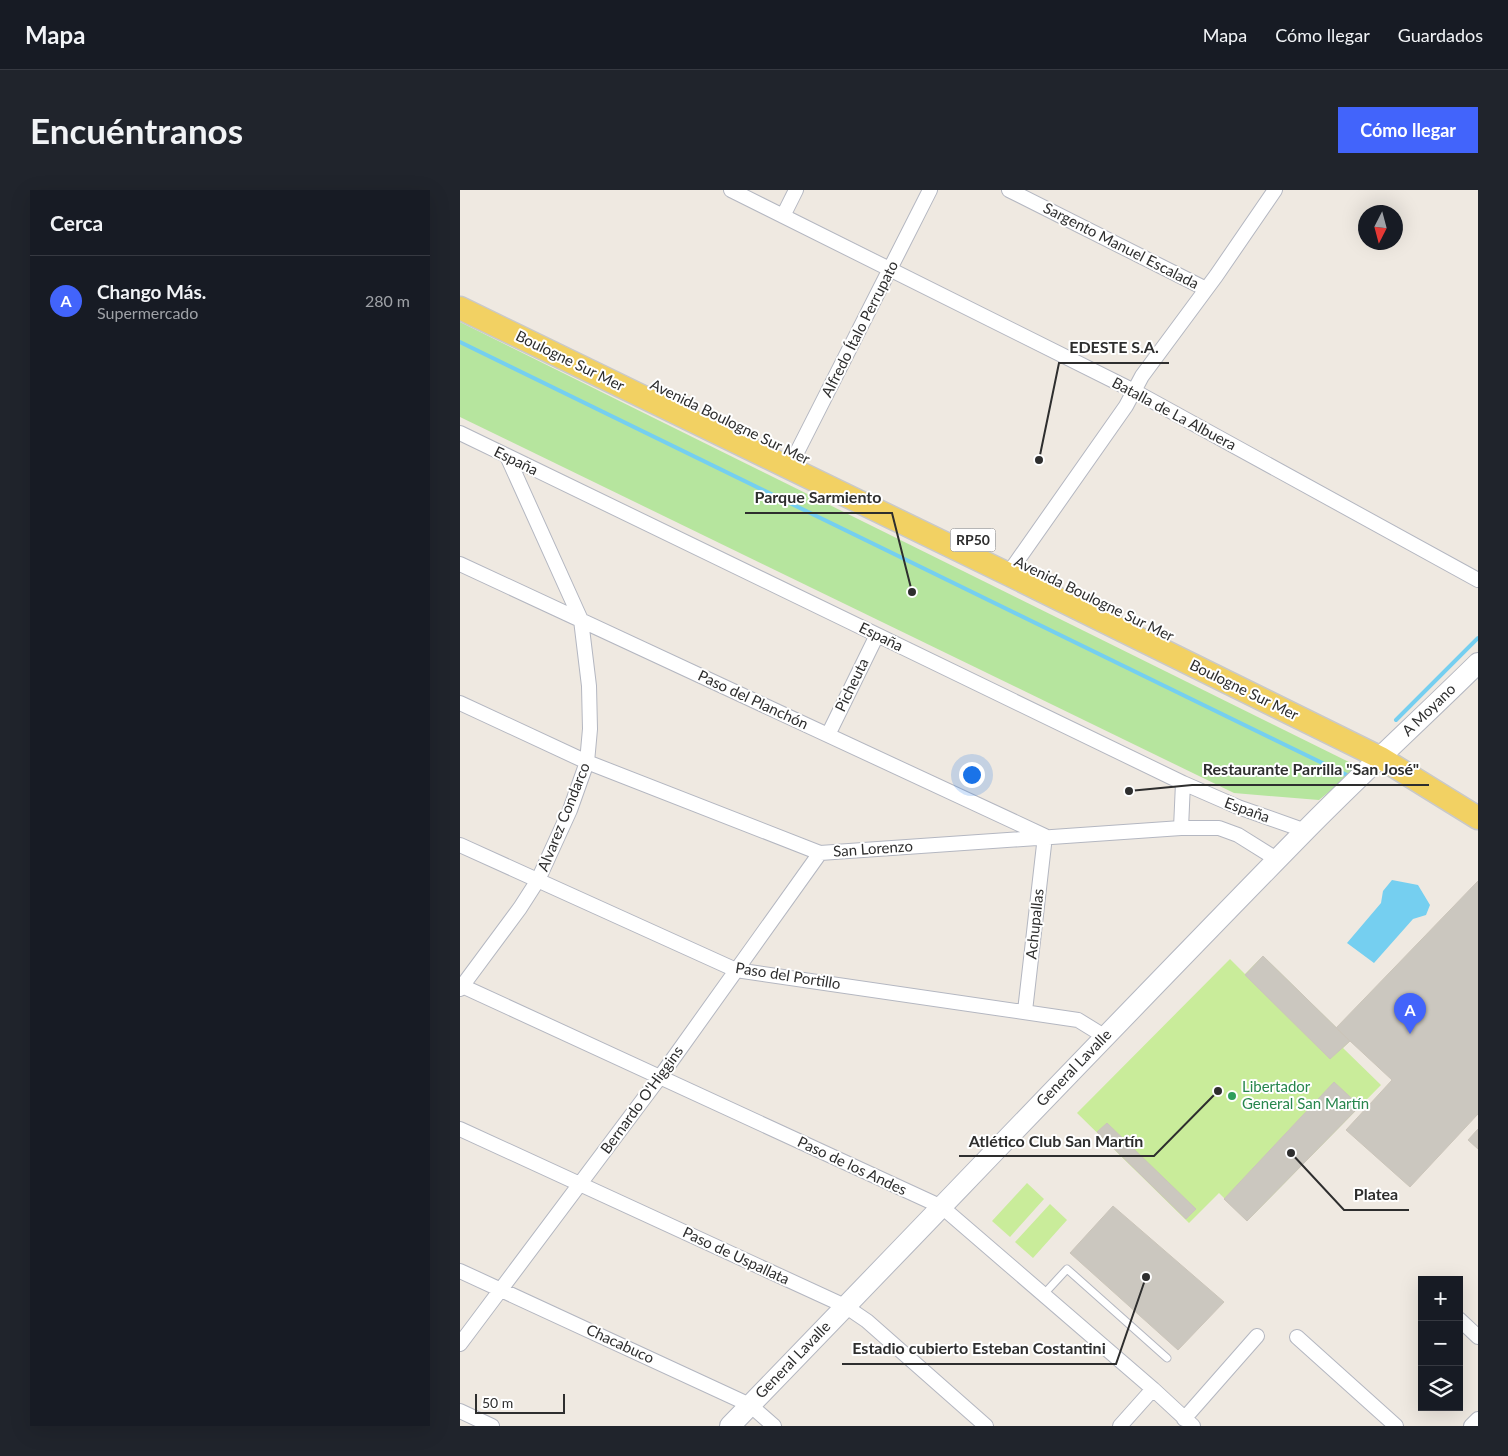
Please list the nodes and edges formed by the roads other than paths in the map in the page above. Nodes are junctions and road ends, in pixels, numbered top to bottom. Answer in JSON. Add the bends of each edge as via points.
{"nodes":[{"id":1,"x":731,"y":190,"type":"edge"},
{"id":2,"x":796,"y":190,"type":"edge"},
{"id":3,"x":930,"y":190,"type":"edge"},
{"id":4,"x":1009,"y":190,"type":"edge"},
{"id":5,"x":1272,"y":191,"type":"edge"},
{"id":6,"x":783,"y":216,"type":"junction"},
{"id":7,"x":890,"y":269,"type":"junction"},
{"id":8,"x":1206,"y":289,"type":"junction"},
{"id":9,"x":460,"y":292,"type":"edge"},
{"id":10,"x":460,"y":308,"type":"edge"},
{"id":11,"x":1134,"y":391,"type":"junction"},
{"id":12,"x":460,"y":433,"type":"edge"},
{"id":13,"x":507,"y":456,"type":"junction"},
{"id":14,"x":793,"y":461,"type":"junction"},
{"id":15,"x":460,"y":564,"type":"edge"},
{"id":16,"x":1013,"y":568,"type":"junction"},
{"id":17,"x":1478,"y":580,"type":"edge"},
{"id":18,"x":581,"y":620,"type":"junction"},
{"id":19,"x":877,"y":635,"type":"junction"},
{"id":20,"x":1478,"y":663,"type":"edge"},
{"id":21,"x":460,"y":703,"type":"edge"},
{"id":22,"x":828,"y":735,"type":"junction"},
{"id":23,"x":1386,"y":753,"type":"junction"},
{"id":24,"x":587,"y":762,"type":"junction"},
{"id":25,"x":1183,"y":783,"type":"junction"},
{"id":26,"x":1478,"y":801,"type":"edge"},
{"id":27,"x":1478,"y":818,"type":"edge"},
{"id":28,"x":1181,"y":828,"type":"junction"},
{"id":29,"x":1306,"y":831,"type":"junction"},
{"id":30,"x":1045,"y":836,"type":"junction"},
{"id":31,"x":460,"y":845,"type":"edge"},
{"id":32,"x":820,"y":852,"type":"junction"},
{"id":33,"x":1278,"y":860,"type":"junction"},
{"id":34,"x":538,"y":880,"type":"junction"},
{"id":35,"x":736,"y":970,"type":"junction"},
{"id":36,"x":461,"y":986,"type":"edge"},
{"id":37,"x":1026,"y":1012,"type":"junction"},
{"id":38,"x":1104,"y":1036,"type":"junction"},
{"id":39,"x":660,"y":1077,"type":"junction"},
{"id":40,"x":460,"y":1129,"type":"edge"},
{"id":41,"x":579,"y":1184,"type":"junction"},
{"id":42,"x":942,"y":1207,"type":"junction"},
{"id":43,"x":460,"y":1270,"type":"edge"},
{"id":44,"x":502,"y":1290,"type":"junction"},
{"id":45,"x":1044,"y":1294,"type":"junction"},
{"id":46,"x":845,"y":1306,"type":"junction"},
{"id":47,"x":1461,"y":1321,"type":"edge"},
{"id":48,"x":1256,"y":1336,"type":"dead end"},
{"id":49,"x":1297,"y":1337,"type":"dead end"},
{"id":50,"x":1478,"y":1337,"type":"edge"},
{"id":51,"x":460,"y":1344,"type":"edge"},
{"id":52,"x":1168,"y":1358,"type":"dead end"},
{"id":53,"x":1153,"y":1389,"type":"junction"},
{"id":54,"x":750,"y":1405,"type":"junction"},
{"id":55,"x":460,"y":1411,"type":"edge"},
{"id":56,"x":1478,"y":1419,"type":"edge"},
{"id":57,"x":1189,"y":1422,"type":"edge"},
{"id":58,"x":492,"y":1426,"type":"edge"},
{"id":59,"x":730,"y":1426,"type":"edge"},
{"id":60,"x":774,"y":1426,"type":"edge"},
{"id":61,"x":986,"y":1426,"type":"edge"},
{"id":62,"x":1120,"y":1426,"type":"edge"},
{"id":63,"x":1396,"y":1426,"type":"edge"},
{"id":64,"x":1471,"y":1426,"type":"edge"}],
"edges":[{"from":1,"to":6,"type":"street","name":"Batalla de La Albuera"},
{"from":2,"to":6,"type":"street"},
{"from":3,"to":7,"type":"street","name":"Alfredo Ítalo Perrupato"},
{"from":4,"to":8,"type":"street","name":"Sargento Manuel Escalada"},
{"from":5,"to":8,"type":"street"},
{"from":6,"to":7,"type":"street","name":"Batalla de La Albuera"},
{"from":7,"to":11,"type":"street","name":"Batalla de La Albuera"},
{"from":7,"to":14,"type":"street","name":"Alfredo Ítalo Perrupato"},
{"from":8,"to":11,"type":"street"},
{"from":9,"to":14,"type":"main road","name":"Avenida Boulogne Sur Mer","number":"RP50"},
{"from":10,"to":14,"type":"main road","name":"Boulogne Sur Mer","number":"RP50"},
{"from":11,"to":16,"type":"street"},
{"from":11,"to":17,"type":"street","name":"Batalla de La Albuera"},
{"from":12,"to":13,"type":"street","name":"España"},
{"from":13,"to":18,"type":"street","name":"Alvarez Condarco"},
{"from":13,"to":19,"type":"street","name":"España"},
{"from":14,"to":16,"type":"main road","name":"Avenida Boulogne Sur Mer","number":"RP50"},
{"from":15,"to":18,"type":"street","name":"Paso del Planchón"},
{"from":16,"to":23,"type":"main road","name":"Boulogne Sur Mer","number":"RP50"},
{"from":18,"to":22,"type":"street","name":"Paso del Planchón"},
{"from":18,"to":24,"type":"street","name":"Alvarez Condarco","via":[[589,686]]},
{"from":19,"to":22,"type":"street","name":"Picheuta"},
{"from":19,"to":25,"type":"street","name":"España"},
{"from":20,"to":23,"type":"main road","name":"A Moyano"},
{"from":21,"to":24,"type":"street","name":"San Lorenzo"},
{"from":22,"to":30,"type":"street","name":"Paso del Planchón"},
{"from":23,"to":26,"type":"main road","number":"RP50"},
{"from":23,"to":27,"type":"main road","number":"RP50"},
{"from":23,"to":29,"type":"main road","name":"General Lavalle"},
{"from":24,"to":32,"type":"street","name":"San Lorenzo"},
{"from":24,"to":34,"type":"street","name":"Alvarez Condarco","via":[[570,810]]},
{"from":25,"to":28,"type":"street"},
{"from":25,"to":29,"type":"street","name":"España","via":[[1221,801]]},
{"from":28,"to":30,"type":"street","name":"San Lorenzo"},
{"from":28,"to":33,"type":"street","name":"San Lorenzo","via":[[1218,828],[1238,834]]},
{"from":29,"to":33,"type":"main road","name":"General Lavalle"},
{"from":30,"to":32,"type":"street","name":"San Lorenzo"},
{"from":30,"to":37,"type":"street","name":"Achupallas"},
{"from":31,"to":34,"type":"street","name":"Paso del Portillo"},
{"from":32,"to":35,"type":"street","name":"Bernardo O'Higgins"},
{"from":33,"to":38,"type":"main road","name":"General Lavalle"},
{"from":34,"to":35,"type":"street","name":"Paso del Portillo"},
{"from":34,"to":36,"type":"street","name":"Alvarez Condarco"},
{"from":35,"to":37,"type":"street","name":"Paso del Portillo"},
{"from":35,"to":39,"type":"street","name":"Bernardo O'Higgins"},
{"from":36,"to":39,"type":"street","name":"Paso de los Andes"},
{"from":37,"to":38,"type":"street","name":"Paso del Portillo","via":[[1078,1020]]},
{"from":38,"to":42,"type":"main road","name":"General Lavalle"},
{"from":39,"to":41,"type":"street","name":"Bernardo O'Higgins"},
{"from":39,"to":42,"type":"street","name":"Paso de los Andes"},
{"from":40,"to":41,"type":"street","name":"Paso de Uspallata"},
{"from":41,"to":44,"type":"street","name":"Bernardo O'Higgins"},
{"from":41,"to":46,"type":"street","name":"Paso de Uspallata"},
{"from":42,"to":45,"type":"street","name":"Paso de los Andes"},
{"from":42,"to":46,"type":"main road","name":"General Lavalle"},
{"from":43,"to":44,"type":"street","name":"Chacabuco"},
{"from":44,"to":51,"type":"street","name":"Bernardo O'Higgins"},
{"from":44,"to":54,"type":"street","name":"Chacabuco"},
{"from":45,"to":52,"type":"lane","via":[[1067,1269]]},
{"from":45,"to":53,"type":"street","name":"Paso de los Andes"},
{"from":46,"to":54,"type":"main road","name":"General Lavalle"},
{"from":46,"to":61,"type":"street","name":"Paso de Uspallata","via":[[867,1321]]},
{"from":47,"to":50,"type":"street"},
{"from":48,"to":57,"type":"street"},
{"from":49,"to":63,"type":"street"},
{"from":53,"to":57,"type":"street","name":"Paso de los Andes"},
{"from":53,"to":62,"type":"street"},
{"from":54,"to":59,"type":"main road","name":"General Lavalle"},
{"from":54,"to":60,"type":"street","name":"Chacabuco"},
{"from":55,"to":58,"type":"street"},
{"from":56,"to":64,"type":"street"}]}
